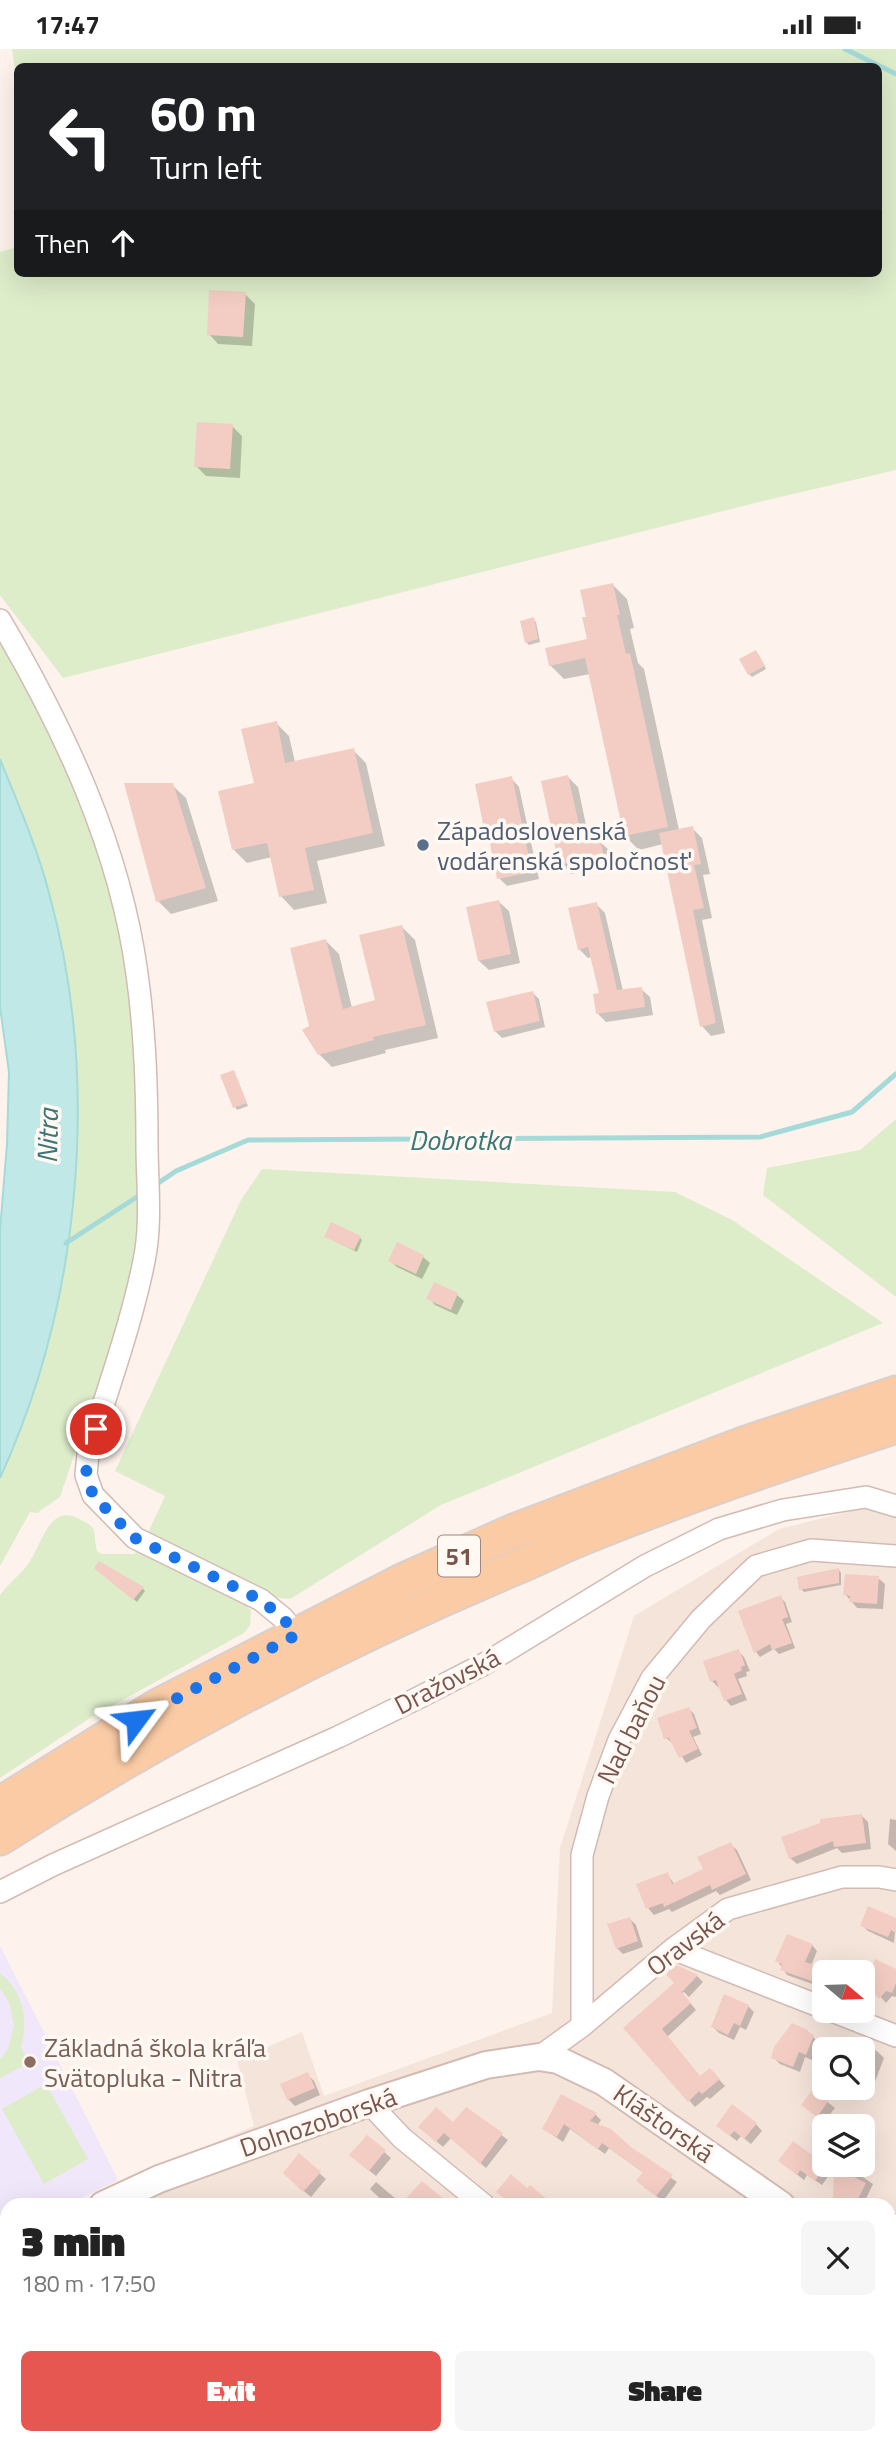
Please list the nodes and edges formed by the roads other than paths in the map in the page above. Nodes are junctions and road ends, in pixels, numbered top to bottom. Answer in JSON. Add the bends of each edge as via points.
{"nodes":[{"id":1,"x":0,"y":620,"type":"edge"},
{"id":2,"x":896,"y":1393,"type":"edge"},
{"id":3,"x":896,"y":1426,"type":"edge"},
{"id":4,"x":896,"y":1506,"type":"edge"},
{"id":5,"x":896,"y":1556,"type":"edge"},
{"id":6,"x":296,"y":1635,"type":"junction"},
{"id":7,"x":0,"y":1804,"type":"edge"},
{"id":8,"x":0,"y":1838,"type":"edge"},
{"id":9,"x":896,"y":1880,"type":"edge"},
{"id":10,"x":0,"y":1892,"type":"edge"},
{"id":11,"x":673,"y":1949,"type":"junction"},
{"id":12,"x":812,"y":2003,"type":"edge"},
{"id":13,"x":863,"y":2023,"type":"edge"},
{"id":14,"x":582,"y":2027,"type":"junction"},
{"id":15,"x":896,"y":2036,"type":"edge"},
{"id":16,"x":539,"y":2057,"type":"junction"},
{"id":17,"x":369,"y":2103,"type":"junction"},
{"id":18,"x":123,"y":2198,"type":"edge"},
{"id":19,"x":475,"y":2198,"type":"edge"},
{"id":20,"x":771,"y":2198,"type":"edge"}],
"edges":[{"from":1,"to":6,"type":"street","via":[[66,741],[99,824],[130,935],[140,1000],[148,1229],[86,1475],[93,1495],[135,1538],[261,1600]]},
{"from":2,"to":6,"type":"main road","number":"51","via":[[746,1443],[514,1531]]},
{"from":3,"to":8,"type":"main road","number":"51","via":[[599,1531],[464,1588],[247,1694]]},
{"from":4,"to":10,"type":"street","name":"Dražovská","via":[[866,1497],[783,1510],[719,1529],[645,1566],[486,1663],[338,1737]]},
{"from":5,"to":14,"type":"street","name":"Nad baňou","via":[[811,1550],[756,1566],[701,1619],[652,1678],[615,1751],[582,1855]]},
{"from":6,"to":7,"type":"main road","number":"51","via":[[158,1706]]},
{"from":9,"to":11,"type":"street","name":"Oravská","via":[[842,1877],[728,1909]]},
{"from":11,"to":12,"type":"street"},
{"from":11,"to":14,"type":"street","name":"Oravská"},
{"from":13,"to":15,"type":"street"},
{"from":14,"to":16,"type":"street","name":"Oravská"},
{"from":16,"to":17,"type":"street","name":"Dolnozoborská","via":[[486,2065]]},
{"from":16,"to":20,"type":"street","name":"Kláštorská","via":[[558,2060],[604,2082]]},
{"from":17,"to":18,"type":"street","name":"Dolnozoborská","via":[[159,2179]]},
{"from":17,"to":19,"type":"street","via":[[402,2138]]}]}
